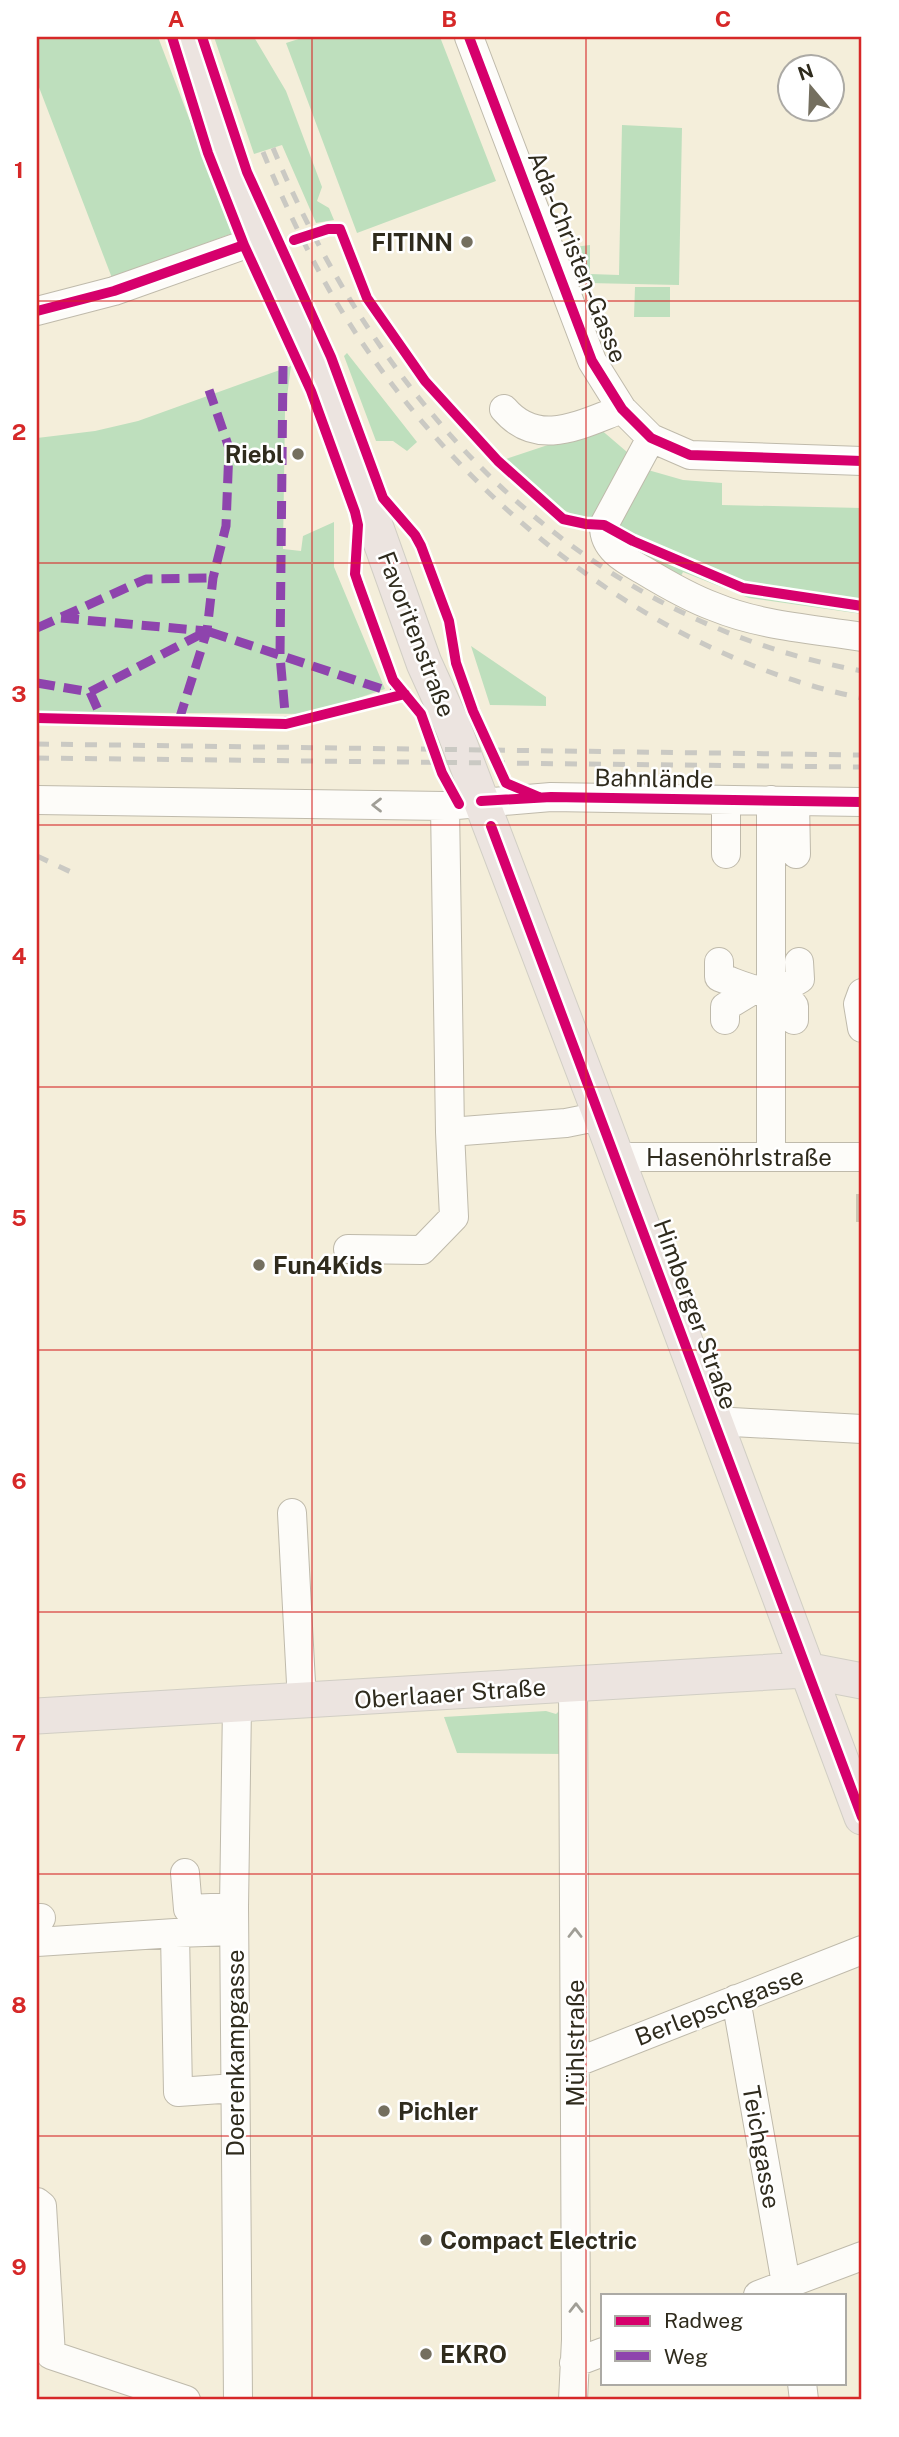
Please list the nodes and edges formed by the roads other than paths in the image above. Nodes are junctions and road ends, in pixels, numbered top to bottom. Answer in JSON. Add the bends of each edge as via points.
{"nodes":[{"id":1,"x":187,"y":37,"type":"edge"},
{"id":2,"x":468,"y":37,"type":"edge"},
{"id":3,"x":258,"y":240,"type":"junction"},
{"id":4,"x":37,"y":311,"type":"edge"},
{"id":5,"x":505,"y":409,"type":"dead end"},
{"id":6,"x":622,"y":409,"type":"junction"},
{"id":7,"x":651,"y":438,"type":"junction"},
{"id":8,"x":862,"y":461,"type":"edge"},
{"id":9,"x":862,"y":637,"type":"edge"},
{"id":10,"x":466,"y":762,"type":"joint"},
{"id":11,"x":37,"y":800,"type":"edge"},
{"id":12,"x":726,"y":800,"type":"junction"},
{"id":13,"x":783,"y":800,"type":"junction"},
{"id":14,"x":481,"y":801,"type":"junction"},
{"id":15,"x":862,"y":802,"type":"edge"},
{"id":16,"x":445,"y":806,"type":"junction"},
{"id":17,"x":726,"y":854,"type":"dead end"},
{"id":18,"x":796,"y":854,"type":"dead end"},
{"id":19,"x":719,"y":961,"type":"dead end"},
{"id":20,"x":799,"y":962,"type":"dead end"},
{"id":21,"x":769,"y":991,"type":"junction"},
{"id":22,"x":862,"y":993,"type":"edge"},
{"id":23,"x":724,"y":1020,"type":"dead end"},
{"id":24,"x":793,"y":1020,"type":"dead end"},
{"id":25,"x":862,"y":1028,"type":"edge"},
{"id":26,"x":601,"y":1116,"type":"junction"},
{"id":27,"x":450,"y":1132,"type":"junction"},
{"id":28,"x":616,"y":1157,"type":"junction"},
{"id":29,"x":771,"y":1157,"type":"junction"},
{"id":30,"x":862,"y":1157,"type":"edge"},
{"id":31,"x":348,"y":1249,"type":"dead end"},
{"id":32,"x":714,"y":1421,"type":"junction"},
{"id":33,"x":862,"y":1429,"type":"edge"},
{"id":34,"x":292,"y":1513,"type":"dead end"},
{"id":35,"x":805,"y":1670,"type":"junction"},
{"id":36,"x":862,"y":1681,"type":"edge"},
{"id":37,"x":573,"y":1685,"type":"junction"},
{"id":38,"x":302,"y":1702,"type":"junction"},
{"id":39,"x":237,"y":1705,"type":"junction"},
{"id":40,"x":37,"y":1716,"type":"edge"},
{"id":41,"x":862,"y":1817,"type":"edge"},
{"id":42,"x":185,"y":1873,"type":"dead end"},
{"id":43,"x":234,"y":1919,"type":"junction"},
{"id":44,"x":38,"y":1926,"type":"edge"},
{"id":45,"x":175,"y":1933,"type":"junction"},
{"id":46,"x":862,"y":1950,"type":"edge"},
{"id":47,"x":736,"y":1999,"type":"junction"},
{"id":48,"x":575,"y":2063,"type":"junction"},
{"id":49,"x":235,"y":2088,"type":"junction"},
{"id":50,"x":37,"y":2202,"type":"edge"},
{"id":51,"x":862,"y":2256,"type":"edge"},
{"id":52,"x":787,"y":2290,"type":"edge"},
{"id":53,"x":764,"y":2294,"type":"edge"},
{"id":54,"x":43,"y":2317,"type":"edge"},
{"id":55,"x":601,"y":2353,"type":"edge"},
{"id":56,"x":574,"y":2363,"type":"junction"},
{"id":57,"x":187,"y":2400,"type":"edge"},
{"id":58,"x":237,"y":2400,"type":"edge"},
{"id":59,"x":573,"y":2400,"type":"edge"}],
"edges":[{"from":1,"to":3,"type":"main road","name":"Favoritenstraße","via":[[225,157]]},
{"from":2,"to":6,"type":"street","name":"Ada-Christen-Gasse","via":[[592,361]]},
{"from":3,"to":4,"type":"street","via":[[114,291]]},
{"from":3,"to":10,"type":"main road","name":"Favoritenstraße","via":[[322,378],[420,652]]},
{"from":5,"to":6,"type":"street","via":[[515,421],[553,432]]},
{"from":6,"to":7,"type":"street","name":"Ada-Christen-Gasse"},
{"from":7,"to":8,"type":"street","name":"Ada-Christen-Gasse","via":[[690,455]]},
{"from":7,"to":9,"type":"street","via":[[604,524],[612,550],[668,585],[715,607],[760,620]]},
{"from":10,"to":14,"type":"main road","name":"Himberger Straße"},
{"from":16,"to":11,"type":"street","name":"Bahnlände","one_way":true},
{"from":12,"to":13,"type":"street","name":"Bahnlände"},
{"from":12,"to":14,"type":"street","name":"Bahnlände","via":[[539,797]]},
{"from":12,"to":17,"type":"street"},
{"from":13,"to":15,"type":"street","name":"Bahnlände"},
{"from":13,"to":18,"type":"street"},
{"from":13,"to":21,"type":"street"},
{"from":14,"to":16,"type":"street","name":"Bahnlände"},
{"from":14,"to":26,"type":"main road","name":"Himberger Straße"},
{"from":16,"to":27,"type":"street"},
{"from":19,"to":21,"type":"street","via":[[719,978]]},
{"from":20,"to":21,"type":"street","via":[[800,979]]},
{"from":21,"to":23,"type":"street","via":[[725,1007]]},
{"from":21,"to":24,"type":"street","via":[[794,1006]]},
{"from":21,"to":29,"type":"street"},
{"from":22,"to":25,"type":"street","via":[[858,1004]]},
{"from":26,"to":27,"type":"street"},
{"from":26,"to":28,"type":"main road","name":"Himberger Straße"},
{"from":27,"to":31,"type":"street","via":[[454,1217],[422,1250]]},
{"from":28,"to":29,"type":"street","name":"Hasenöhrlstraße"},
{"from":28,"to":32,"type":"main road","name":"Himberger Straße"},
{"from":29,"to":30,"type":"street","name":"Hasenöhrlstraße"},
{"from":32,"to":33,"type":"street"},
{"from":32,"to":35,"type":"main road","name":"Himberger Straße"},
{"from":34,"to":38,"type":"street"},
{"from":35,"to":36,"type":"main road","name":"Oberlaaer Straße"},
{"from":35,"to":37,"type":"main road","name":"Oberlaaer Straße"},
{"from":35,"to":41,"type":"main road","name":"Himberger Straße"},
{"from":37,"to":38,"type":"main road","name":"Oberlaaer Straße"},
{"from":48,"to":37,"type":"street","name":"Mühlstraße","one_way":true},
{"from":38,"to":39,"type":"main road","name":"Oberlaaer Straße"},
{"from":39,"to":40,"type":"main road","name":"Oberlaaer Straße"},
{"from":39,"to":43,"type":"street","name":"Doerenkampgasse"},
{"from":42,"to":43,"type":"street","via":[[188,1909]]},
{"from":43,"to":45,"type":"street"},
{"from":43,"to":49,"type":"street","name":"Doerenkampgasse"},
{"from":44,"to":45,"type":"street"},
{"from":45,"to":49,"type":"street","via":[[178,2092]]},
{"from":46,"to":47,"type":"street","name":"Berlepschgasse"},
{"from":47,"to":48,"type":"street","name":"Berlepschgasse"},
{"from":47,"to":52,"type":"street","name":"Teichgasse"},
{"from":56,"to":48,"type":"street","name":"Mühlstraße","one_way":true},
{"from":49,"to":58,"type":"street","name":"Doerenkampgasse"},
{"from":50,"to":54,"type":"street","via":[[42,2206]]},
{"from":51,"to":52,"type":"street"},
{"from":52,"to":53,"type":"street"},
{"from":54,"to":57,"type":"street","via":[[51,2355]]},
{"from":55,"to":56,"type":"street"},
{"from":56,"to":59,"type":"street","name":"Mühlstraße"}]}
